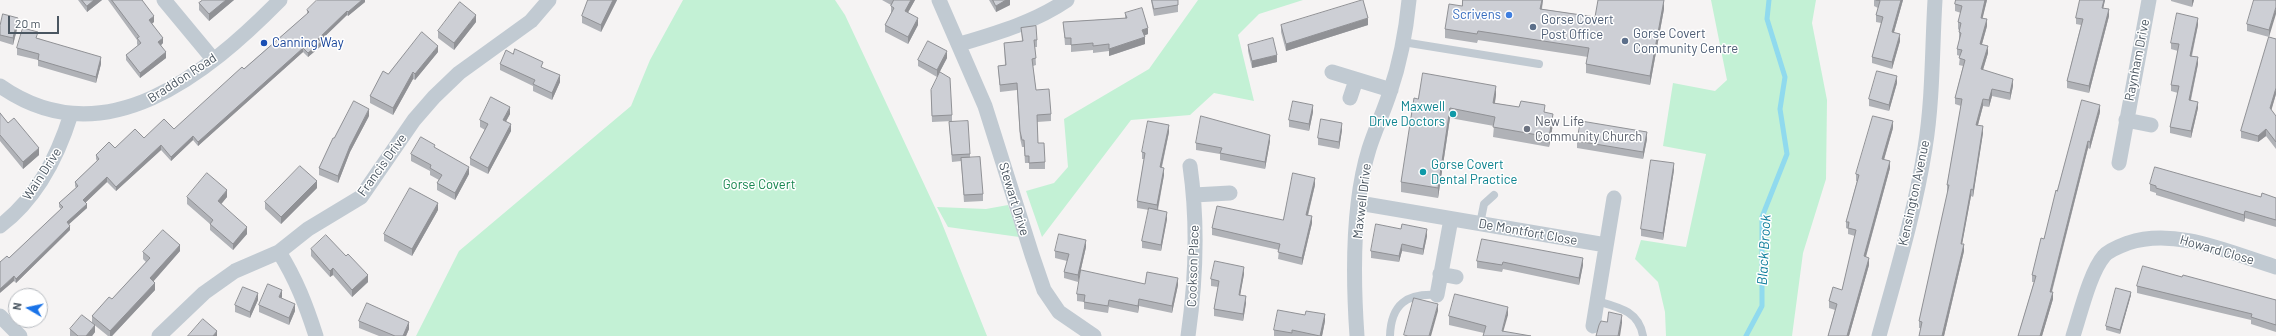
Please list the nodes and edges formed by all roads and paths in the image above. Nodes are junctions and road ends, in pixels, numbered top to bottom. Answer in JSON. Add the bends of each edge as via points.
{"nodes":[{"id":1,"x":164,"y":0,"type":"edge"},
{"id":2,"x":280,"y":0,"type":"edge"},
{"id":3,"x":549,"y":0,"type":"edge"},
{"id":4,"x":939,"y":0,"type":"edge"},
{"id":5,"x":1067,"y":0,"type":"edge"},
{"id":6,"x":1409,"y":0,"type":"edge"},
{"id":7,"x":1935,"y":0,"type":"edge"},
{"id":8,"x":2149,"y":0,"type":"edge"},
{"id":9,"x":1403,"y":42,"type":"junction"},
{"id":10,"x":960,"y":44,"type":"junction"},
{"id":11,"x":213,"y":59,"type":"junction"},
{"id":12,"x":1538,"y":64,"type":"dead end"},
{"id":13,"x":1332,"y":72,"type":"dead end"},
{"id":14,"x":1356,"y":80,"type":"junction"},
{"id":15,"x":0,"y":86,"type":"edge"},
{"id":16,"x":1391,"y":90,"type":"junction"},
{"id":17,"x":1350,"y":98,"type":"dead end"},
{"id":18,"x":71,"y":114,"type":"junction"},
{"id":19,"x":2126,"y":120,"type":"junction"},
{"id":20,"x":2152,"y":125,"type":"dead end"},
{"id":21,"x":2119,"y":163,"type":"dead end"},
{"id":22,"x":1190,"y":166,"type":"dead end"},
{"id":23,"x":1230,"y":193,"type":"dead end"},
{"id":24,"x":1194,"y":195,"type":"junction"},
{"id":25,"x":1494,"y":195,"type":"dead end"},
{"id":26,"x":1614,"y":198,"type":"dead end"},
{"id":27,"x":1359,"y":203,"type":"junction"},
{"id":28,"x":1454,"y":216,"type":"junction"},
{"id":29,"x":1480,"y":224,"type":"junction"},
{"id":30,"x":0,"y":226,"type":"edge"},
{"id":31,"x":1606,"y":245,"type":"junction"},
{"id":32,"x":279,"y":252,"type":"junction"},
{"id":33,"x":2276,"y":267,"type":"edge"},
{"id":34,"x":1440,"y":274,"type":"junction"},
{"id":35,"x":1456,"y":277,"type":"dead end"},
{"id":36,"x":1437,"y":295,"type":"joint"},
{"id":37,"x":1597,"y":301,"type":"junction"},
{"id":38,"x":0,"y":316,"type":"edge"},
{"id":39,"x":1593,"y":326,"type":"dead end"},
{"id":40,"x":1087,"y":334,"type":"edge"},
{"id":41,"x":20,"y":336,"type":"edge"},
{"id":42,"x":160,"y":336,"type":"edge"},
{"id":43,"x":316,"y":336,"type":"edge"},
{"id":44,"x":1188,"y":336,"type":"edge"},
{"id":45,"x":1357,"y":336,"type":"edge"},
{"id":46,"x":1390,"y":336,"type":"edge"},
{"id":47,"x":1643,"y":336,"type":"edge"},
{"id":48,"x":1879,"y":336,"type":"edge"},
{"id":49,"x":2073,"y":336,"type":"edge"}],
"edges":[{"from":1,"to":11,"type":"street"},
{"from":2,"to":11,"type":"street","name":"Braddon Road"},
{"from":3,"to":32,"type":"street","name":"Francis Drive","via":[[531,21],[459,74],[434,97],[414,120],[361,197],[308,229]]},
{"from":4,"to":10,"type":"street","name":"Stewart Drive"},
{"from":5,"to":10,"type":"street","via":[[1040,16]]},
{"from":6,"to":9,"type":"street","name":"Maxwell Drive"},
{"from":7,"to":48,"type":"street","name":"Kensington Avenue","via":[[1925,146],[1917,193]]},
{"from":8,"to":19,"type":"street","name":"Raynham Drive"},
{"from":9,"to":12,"type":"lane"},
{"from":9,"to":16,"type":"street","name":"Maxwell Drive"},
{"from":10,"to":40,"type":"street","name":"Stewart Drive","via":[[985,106],[1044,290],[1059,312]]},
{"from":11,"to":18,"type":"street","name":"Braddon Road","via":[[149,101],[109,113]]},
{"from":13,"to":14,"type":"street"},
{"from":14,"to":16,"type":"street"},
{"from":14,"to":17,"type":"street"},
{"from":15,"to":18,"type":"street","name":"Braddon Road","via":[[28,102],[51,111]]},
{"from":16,"to":27,"type":"street","name":"Maxwell Drive","via":[[1369,149]]},
{"from":18,"to":30,"type":"street","name":"Wain Drive","via":[[63,139],[48,169],[30,197]]},
{"from":19,"to":20,"type":"street","name":"Raynham Drive"},
{"from":19,"to":21,"type":"street","name":"Raynham Drive"},
{"from":22,"to":24,"type":"street","name":"Cookson Place"},
{"from":23,"to":24,"type":"street"},
{"from":24,"to":44,"type":"street","name":"Cookson Place","via":[[1194,296]]},
{"from":25,"to":29,"type":"lane","via":[[1484,204]]},
{"from":26,"to":31,"type":"street"},
{"from":27,"to":28,"type":"street","name":"De Montfort Close"},
{"from":27,"to":45,"type":"street","name":"Maxwell Drive","via":[[1355,263]]},
{"from":28,"to":29,"type":"street","name":"De Montfort Close"},
{"from":28,"to":34,"type":"street"},
{"from":29,"to":31,"type":"street","name":"De Montfort Close"},
{"from":31,"to":37,"type":"street"},
{"from":32,"to":42,"type":"street","name":"Francis Drive","via":[[235,271],[204,293]]},
{"from":32,"to":43,"type":"street","via":[[304,298]]},
{"from":33,"to":49,"type":"street","name":"Howard Close","via":[[2182,238],[2160,236],[2139,239],[2120,246],[2104,256],[2091,280]]},
{"from":34,"to":35,"type":"street"},
{"from":34,"to":36,"type":"street"},
{"from":36,"to":46,"type":"lane","via":[[1414,296],[1404,301],[1393,317]]},
{"from":37,"to":39,"type":"street"},
{"from":37,"to":47,"type":"lane","via":[[1626,310],[1642,328]]},
{"from":38,"to":41,"type":"street"}]}
